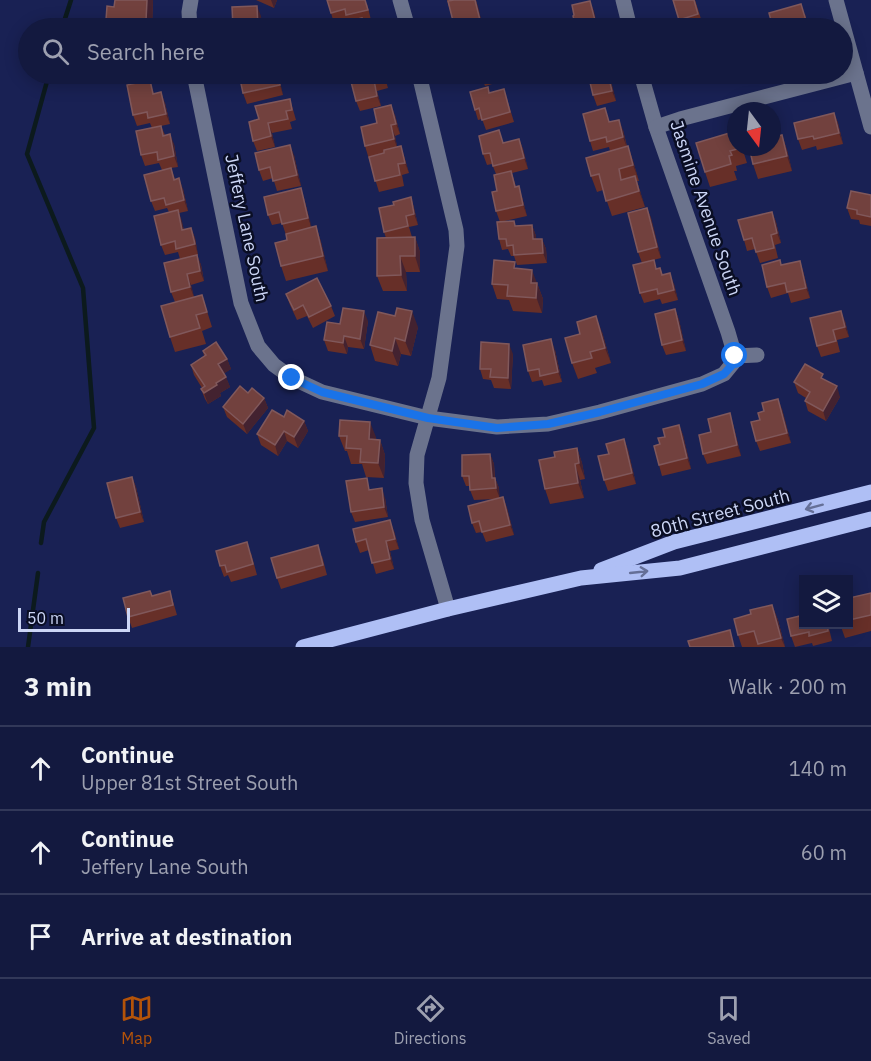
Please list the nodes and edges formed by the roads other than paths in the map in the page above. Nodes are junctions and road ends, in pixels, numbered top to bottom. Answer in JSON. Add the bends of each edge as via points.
{"nodes":[{"id":1,"x":191,"y":0,"type":"edge"},
{"id":2,"x":400,"y":0,"type":"edge"},
{"id":3,"x":623,"y":0,"type":"edge"},
{"id":4,"x":836,"y":0,"type":"edge"},
{"id":5,"x":189,"y":18,"type":"edge"},
{"id":6,"x":405,"y":18,"type":"edge"},
{"id":7,"x":628,"y":18,"type":"edge"},
{"id":8,"x":841,"y":18,"type":"edge"},
{"id":9,"x":853,"y":65,"type":"edge"},
{"id":10,"x":855,"y":73,"type":"joint"},
{"id":11,"x":196,"y":84,"type":"edge"},
{"id":12,"x":421,"y":84,"type":"edge"},
{"id":13,"x":645,"y":84,"type":"edge"},
{"id":14,"x":813,"y":84,"type":"edge"},
{"id":15,"x":656,"y":127,"type":"junction"},
{"id":16,"x":871,"y":127,"type":"edge"},
{"id":17,"x":757,"y":355,"type":"dead end"},
{"id":18,"x":735,"y":356,"type":"junction"},
{"id":19,"x":428,"y":418,"type":"junction"},
{"id":20,"x":871,"y":492,"type":"edge"},
{"id":21,"x":871,"y":519,"type":"edge"},
{"id":22,"x":581,"y":578,"type":"junction"},
{"id":23,"x":448,"y":609,"type":"junction"},
{"id":24,"x":303,"y":647,"type":"edge"}],
"edges":[{"from":1,"to":5,"type":"street"},
{"from":2,"to":6,"type":"street"},
{"from":3,"to":7,"type":"street"},
{"from":4,"to":8,"type":"street"},
{"from":9,"to":10,"type":"street"},
{"from":10,"to":16,"type":"street"},
{"from":11,"to":19,"type":"street","name":"Jeffery Lane South","via":[[241,303],[258,346],[292,378],[322,392]]},
{"from":12,"to":19,"type":"street","via":[[457,246],[439,378]]},
{"from":13,"to":15,"type":"street","name":"Jasmine Avenue South"},
{"from":14,"to":15,"type":"street"},
{"from":15,"to":18,"type":"street","name":"Jasmine Avenue South"},
{"from":17,"to":18,"type":"street"},
{"from":18,"to":19,"type":"street","name":"Jeffery Lane South","via":[[724,374],[702,384],[548,424],[497,428]]},
{"from":19,"to":23,"type":"street","via":[[417,455],[416,483],[422,520]]},
{"from":20,"to":22,"type":"main road","name":"80th Street South","one_way":true,"via":[[674,542]]},
{"from":22,"to":21,"type":"main road","name":"80th Street South","one_way":true,"via":[[680,568]]},
{"from":22,"to":23,"type":"main road","name":"80th Street South"},
{"from":23,"to":24,"type":"main road","name":"80th Street South"}]}
